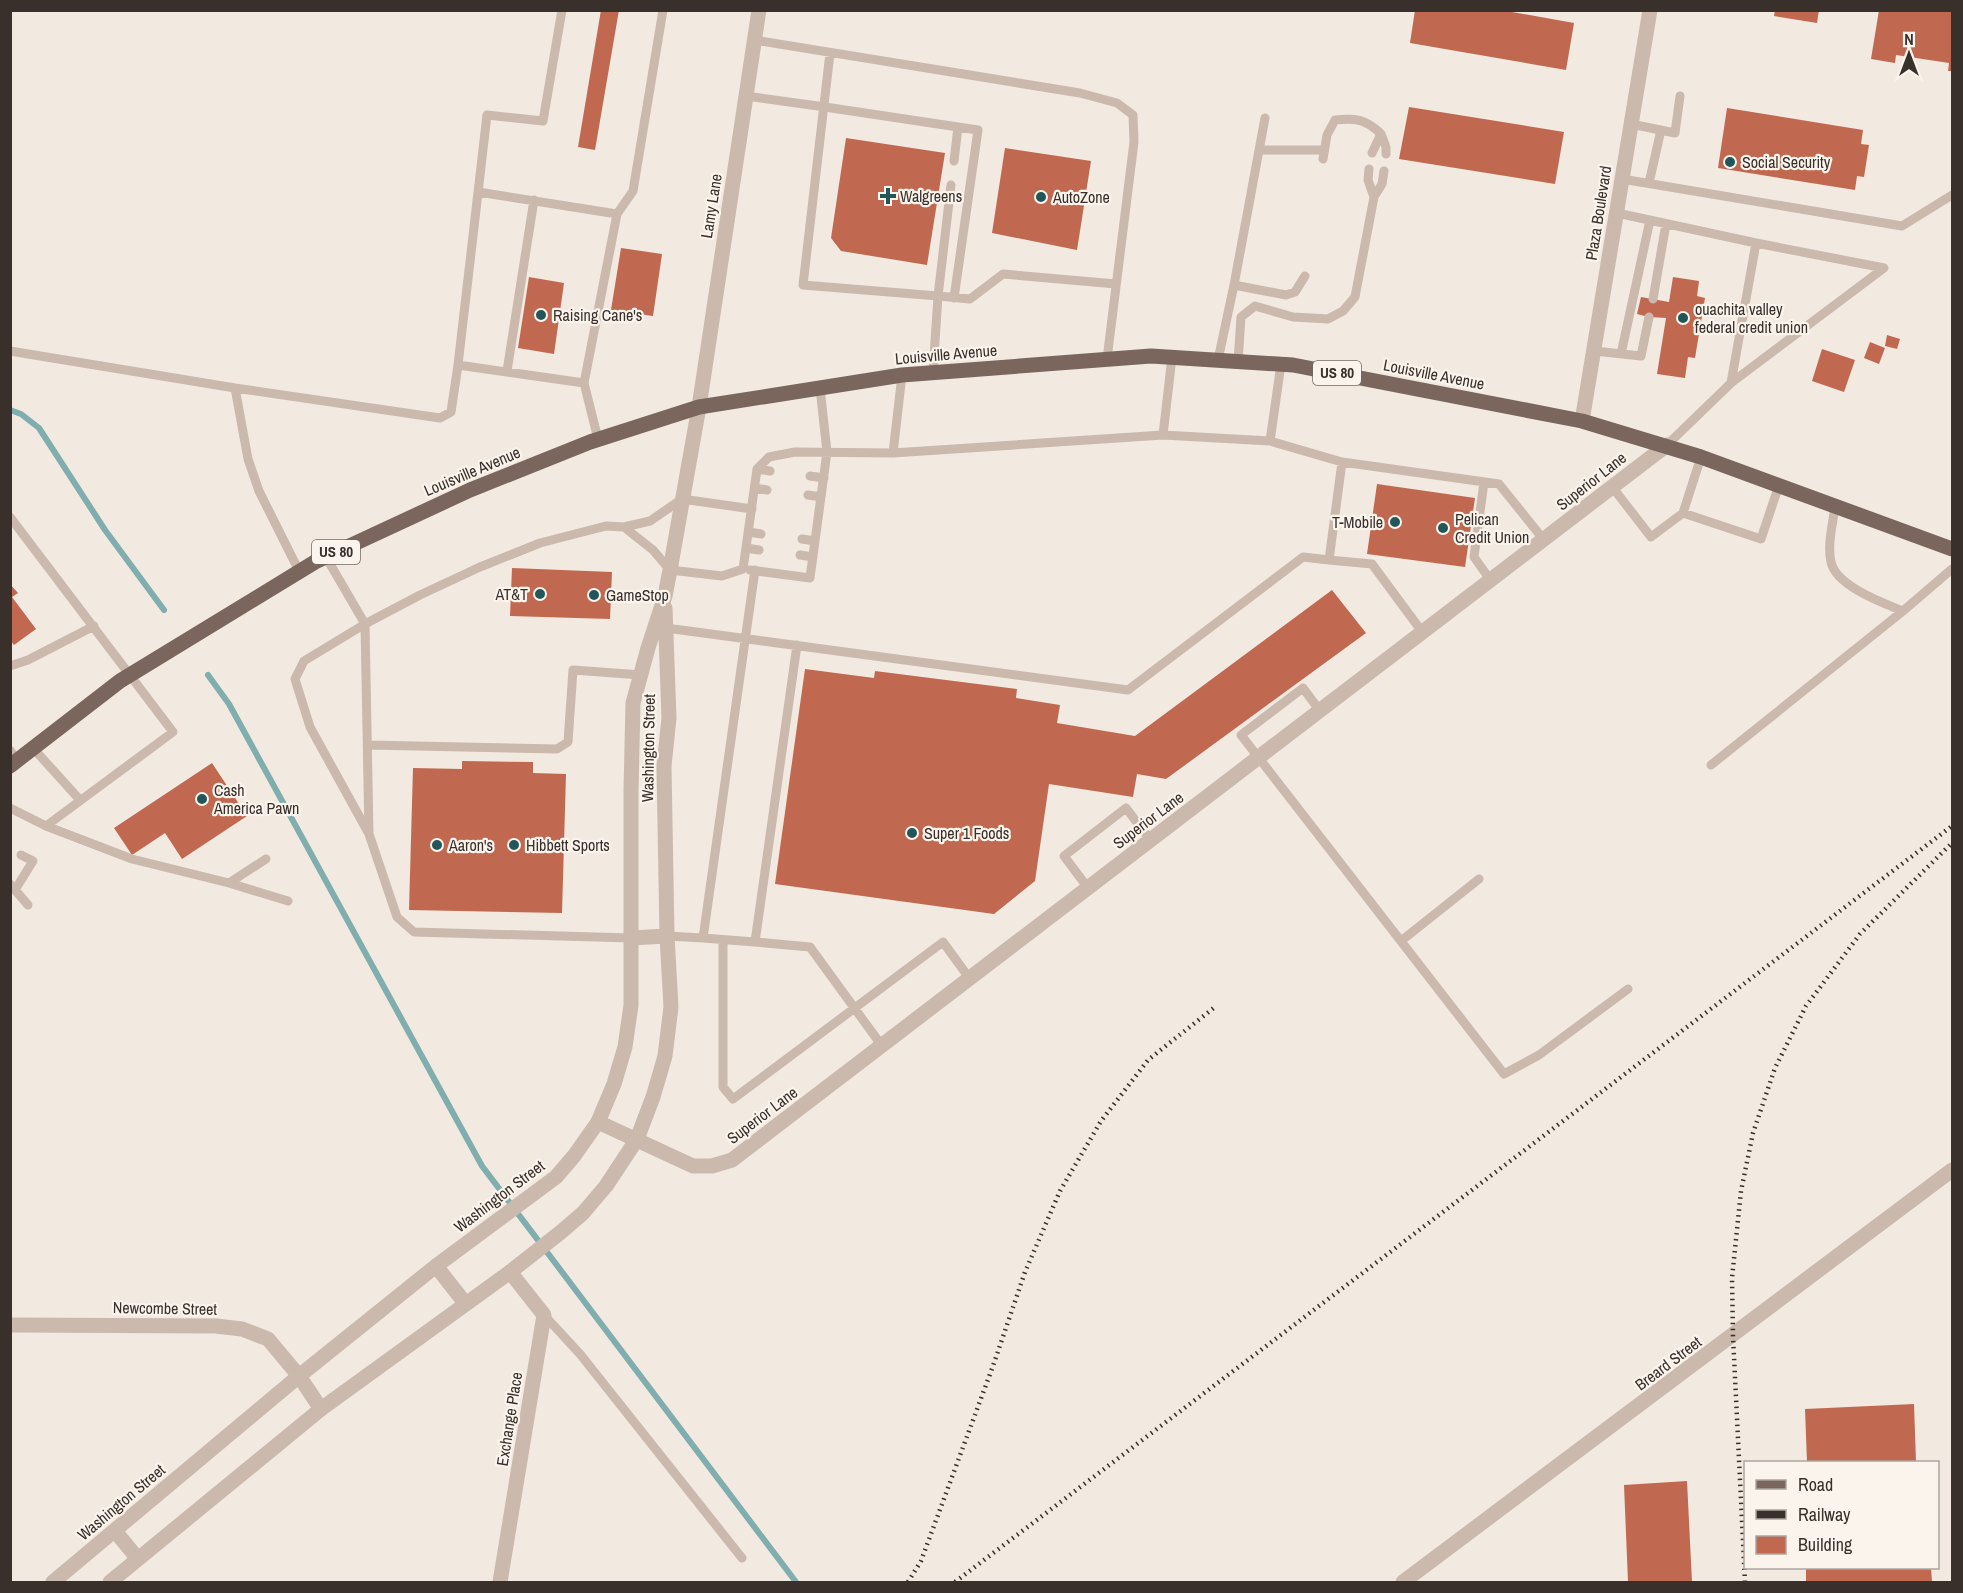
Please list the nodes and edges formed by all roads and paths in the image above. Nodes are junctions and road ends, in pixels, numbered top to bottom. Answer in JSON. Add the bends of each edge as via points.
{"nodes":[{"id":1,"x":562,"y":10,"type":"edge"},
{"id":2,"x":663,"y":10,"type":"edge"},
{"id":3,"x":759,"y":10,"type":"edge"},
{"id":4,"x":1650,"y":10,"type":"edge"},
{"id":5,"x":754,"y":40,"type":"junction"},
{"id":6,"x":830,"y":53,"type":"junction"},
{"id":7,"x":746,"y":96,"type":"junction"},
{"id":8,"x":1680,"y":96,"type":"dead end"},
{"id":9,"x":825,"y":106,"type":"junction"},
{"id":10,"x":1265,"y":118,"type":"dead end"},
{"id":11,"x":1631,"y":124,"type":"junction"},
{"id":12,"x":958,"y":127,"type":"junction"},
{"id":13,"x":1661,"y":130,"type":"junction"},
{"id":14,"x":1381,"y":134,"type":"junction"},
{"id":15,"x":1259,"y":150,"type":"junction"},
{"id":16,"x":1372,"y":153,"type":"dead end"},
{"id":17,"x":1386,"y":154,"type":"dead end"},
{"id":18,"x":954,"y":161,"type":"dead end"},
{"id":19,"x":1369,"y":169,"type":"dead end"},
{"id":20,"x":1384,"y":171,"type":"dead end"},
{"id":21,"x":1623,"y":179,"type":"junction"},
{"id":22,"x":1649,"y":183,"type":"junction"},
{"id":23,"x":951,"y":185,"type":"dead end"},
{"id":24,"x":478,"y":192,"type":"junction"},
{"id":25,"x":1953,"y":195,"type":"edge"},
{"id":26,"x":1374,"y":197,"type":"junction"},
{"id":27,"x":534,"y":200,"type":"junction"},
{"id":28,"x":1617,"y":213,"type":"junction"},
{"id":29,"x":617,"y":214,"type":"junction"},
{"id":30,"x":1650,"y":220,"type":"junction"},
{"id":31,"x":1666,"y":224,"type":"junction"},
{"id":32,"x":1756,"y":243,"type":"junction"},
{"id":33,"x":1305,"y":276,"type":"dead end"},
{"id":34,"x":1116,"y":284,"type":"junction"},
{"id":35,"x":1234,"y":285,"type":"junction"},
{"id":36,"x":938,"y":296,"type":"junction"},
{"id":37,"x":954,"y":298,"type":"junction"},
{"id":38,"x":1653,"y":299,"type":"dead end"},
{"id":39,"x":1649,"y":317,"type":"dead end"},
{"id":40,"x":10,"y":351,"type":"edge"},
{"id":41,"x":1594,"y":351,"type":"junction"},
{"id":42,"x":1621,"y":354,"type":"junction"},
{"id":43,"x":1172,"y":357,"type":"junction"},
{"id":44,"x":1107,"y":359,"type":"junction"},
{"id":45,"x":1218,"y":360,"type":"junction"},
{"id":46,"x":1238,"y":362,"type":"junction"},
{"id":47,"x":1281,"y":364,"type":"junction"},
{"id":48,"x":458,"y":365,"type":"junction"},
{"id":49,"x":507,"y":371,"type":"junction"},
{"id":50,"x":933,"y":372,"type":"junction"},
{"id":51,"x":902,"y":375,"type":"junction"},
{"id":52,"x":584,"y":383,"type":"junction"},
{"id":53,"x":1731,"y":383,"type":"junction"},
{"id":54,"x":235,"y":388,"type":"junction"},
{"id":55,"x":820,"y":388,"type":"junction"},
{"id":56,"x":699,"y":406,"type":"junction"},
{"id":57,"x":1582,"y":421,"type":"junction"},
{"id":58,"x":1163,"y":435,"type":"junction"},
{"id":59,"x":598,"y":439,"type":"junction"},
{"id":60,"x":1270,"y":441,"type":"junction"},
{"id":61,"x":1666,"y":445,"type":"junction"},
{"id":62,"x":827,"y":452,"type":"junction"},
{"id":63,"x":893,"y":453,"type":"junction"},
{"id":64,"x":1701,"y":457,"type":"junction"},
{"id":65,"x":1342,"y":462,"type":"junction"},
{"id":66,"x":757,"y":470,"type":"junction"},
{"id":67,"x":770,"y":471,"type":"dead end"},
{"id":68,"x":810,"y":476,"type":"dead end"},
{"id":69,"x":824,"y":478,"type":"junction"},
{"id":70,"x":1484,"y":482,"type":"junction"},
{"id":71,"x":1779,"y":485,"type":"junction"},
{"id":72,"x":754,"y":488,"type":"junction"},
{"id":73,"x":1613,"y":488,"type":"junction"},
{"id":74,"x":767,"y":490,"type":"dead end"},
{"id":75,"x":808,"y":495,"type":"dead end"},
{"id":76,"x":821,"y":497,"type":"junction"},
{"id":77,"x":682,"y":499,"type":"junction"},
{"id":78,"x":1835,"y":506,"type":"junction"},
{"id":79,"x":752,"y":509,"type":"junction"},
{"id":80,"x":1683,"y":513,"type":"junction"},
{"id":81,"x":10,"y":517,"type":"edge"},
{"id":82,"x":624,"y":527,"type":"junction"},
{"id":83,"x":748,"y":532,"type":"junction"},
{"id":84,"x":761,"y":534,"type":"dead end"},
{"id":85,"x":802,"y":539,"type":"dead end"},
{"id":86,"x":1544,"y":540,"type":"junction"},
{"id":87,"x":815,"y":541,"type":"junction"},
{"id":88,"x":746,"y":548,"type":"junction"},
{"id":89,"x":1953,"y":549,"type":"edge"},
{"id":90,"x":759,"y":550,"type":"dead end"},
{"id":91,"x":800,"y":555,"type":"dead end"},
{"id":92,"x":813,"y":556,"type":"junction"},
{"id":93,"x":326,"y":557,"type":"junction"},
{"id":94,"x":1329,"y":560,"type":"junction"},
{"id":95,"x":743,"y":569,"type":"junction"},
{"id":96,"x":1953,"y":569,"type":"edge"},
{"id":97,"x":670,"y":570,"type":"junction"},
{"id":98,"x":754,"y":570,"type":"junction"},
{"id":99,"x":299,"y":571,"type":"junction"},
{"id":100,"x":1491,"y":580,"type":"junction"},
{"id":101,"x":665,"y":596,"type":"junction"},
{"id":102,"x":1903,"y":610,"type":"junction"},
{"id":103,"x":365,"y":624,"type":"junction"},
{"id":104,"x":94,"y":626,"type":"junction"},
{"id":105,"x":666,"y":628,"type":"junction"},
{"id":106,"x":1424,"y":633,"type":"junction"},
{"id":107,"x":746,"y":639,"type":"junction"},
{"id":108,"x":797,"y":645,"type":"junction"},
{"id":109,"x":10,"y":666,"type":"edge"},
{"id":110,"x":131,"y":675,"type":"junction"},
{"id":111,"x":641,"y":675,"type":"junction"},
{"id":112,"x":1320,"y":711,"type":"junction"},
{"id":113,"x":368,"y":745,"type":"junction"},
{"id":114,"x":33,"y":748,"type":"junction"},
{"id":115,"x":13,"y":759,"type":"edge"},
{"id":116,"x":1258,"y":759,"type":"junction"},
{"id":117,"x":1712,"y":765,"type":"dead end"},
{"id":118,"x":80,"y":800,"type":"junction"},
{"id":119,"x":10,"y":808,"type":"edge"},
{"id":120,"x":46,"y":826,"type":"junction"},
{"id":121,"x":369,"y":834,"type":"junction"},
{"id":122,"x":1151,"y":841,"type":"junction"},
{"id":123,"x":21,"y":855,"type":"dead end"},
{"id":124,"x":266,"y":859,"type":"dead end"},
{"id":125,"x":1479,"y":879,"type":"dead end"},
{"id":126,"x":229,"y":883,"type":"junction"},
{"id":127,"x":13,"y":887,"type":"edge"},
{"id":128,"x":1088,"y":888,"type":"junction"},
{"id":129,"x":288,"y":901,"type":"dead end"},
{"id":130,"x":28,"y":905,"type":"dead end"},
{"id":131,"x":667,"y":936,"type":"junction"},
{"id":132,"x":631,"y":938,"type":"junction"},
{"id":133,"x":703,"y":938,"type":"junction"},
{"id":134,"x":723,"y":940,"type":"junction"},
{"id":135,"x":1401,"y":941,"type":"junction"},
{"id":136,"x":755,"y":942,"type":"junction"},
{"id":137,"x":970,"y":979,"type":"junction"},
{"id":138,"x":1628,"y":989,"type":"dead end"},
{"id":139,"x":854,"y":1009,"type":"junction"},
{"id":140,"x":882,"y":1046,"type":"junction"},
{"id":141,"x":598,"y":1122,"type":"junction"},
{"id":142,"x":637,"y":1139,"type":"junction"},
{"id":143,"x":1953,"y":1170,"type":"edge"},
{"id":144,"x":436,"y":1266,"type":"junction"},
{"id":145,"x":515,"y":1268,"type":"junction"},
{"id":146,"x":465,"y":1303,"type":"junction"},
{"id":147,"x":544,"y":1315,"type":"junction"},
{"id":148,"x":10,"y":1325,"type":"edge"},
{"id":149,"x":299,"y":1377,"type":"junction"},
{"id":150,"x":321,"y":1409,"type":"junction"},
{"id":151,"x":115,"y":1531,"type":"junction"},
{"id":152,"x":742,"y":1558,"type":"dead end"},
{"id":153,"x":138,"y":1559,"type":"junction"},
{"id":154,"x":52,"y":1582,"type":"edge"},
{"id":155,"x":110,"y":1582,"type":"edge"},
{"id":156,"x":500,"y":1582,"type":"edge"},
{"id":157,"x":1403,"y":1582,"type":"edge"}],
"edges":[{"from":1,"to":24,"type":"lane","via":[[543,121],[487,115]]},
{"from":2,"to":29,"type":"lane","via":[[633,191]]},
{"from":3,"to":5,"type":"street","name":"Lamy Lane"},
{"from":4,"to":11,"type":"street","name":"Plaza Boulevard"},
{"from":5,"to":6,"type":"lane"},
{"from":5,"to":7,"type":"street","name":"Lamy Lane"},
{"from":6,"to":9,"type":"lane"},
{"from":6,"to":34,"type":"lane","via":[[1080,93],[1125,109],[1132,116],[1135,129]]},
{"from":7,"to":9,"type":"lane"},
{"from":7,"to":56,"type":"street","name":"Lamy Lane"},
{"from":8,"to":13,"type":"lane","via":[[1675,133]]},
{"from":9,"to":12,"type":"lane"},
{"from":9,"to":36,"type":"lane","via":[[803,285]]},
{"from":10,"to":15,"type":"lane"},
{"from":11,"to":13,"type":"lane"},
{"from":11,"to":21,"type":"street","name":"Plaza Boulevard"},
{"from":12,"to":18,"type":"lane"},
{"from":12,"to":37,"type":"lane","via":[[978,130]]},
{"from":13,"to":22,"type":"lane"},
{"from":14,"to":15,"type":"lane","via":[[1355,118],[1335,120],[1327,135],[1324,155]]},
{"from":14,"to":16,"type":"lane"},
{"from":14,"to":17,"type":"lane"},
{"from":15,"to":35,"type":"lane"},
{"from":19,"to":26,"type":"lane"},
{"from":20,"to":26,"type":"lane"},
{"from":21,"to":22,"type":"lane"},
{"from":21,"to":28,"type":"street","name":"Plaza Boulevard"},
{"from":22,"to":25,"type":"lane","via":[[1902,226]]},
{"from":23,"to":36,"type":"lane"},
{"from":24,"to":27,"type":"lane"},
{"from":24,"to":48,"type":"lane"},
{"from":26,"to":46,"type":"lane","via":[[1355,297],[1328,320],[1255,306],[1241,317]]},
{"from":27,"to":29,"type":"lane"},
{"from":27,"to":49,"type":"lane"},
{"from":28,"to":30,"type":"lane"},
{"from":28,"to":41,"type":"street","name":"Plaza Boulevard"},
{"from":29,"to":52,"type":"lane"},
{"from":30,"to":31,"type":"lane"},
{"from":30,"to":42,"type":"lane"},
{"from":31,"to":32,"type":"lane"},
{"from":31,"to":38,"type":"lane"},
{"from":32,"to":53,"type":"lane"},
{"from":32,"to":53,"type":"lane","via":[[1884,268]]},
{"from":33,"to":35,"type":"lane","via":[[1294,292],[1286,295]]},
{"from":34,"to":37,"type":"lane","via":[[1003,274],[970,299]]},
{"from":34,"to":44,"type":"lane"},
{"from":35,"to":45,"type":"lane"},
{"from":36,"to":37,"type":"lane"},
{"from":36,"to":50,"type":"lane"},
{"from":39,"to":42,"type":"lane","via":[[1641,356]]},
{"from":40,"to":54,"type":"lane"},
{"from":41,"to":42,"type":"lane"},
{"from":41,"to":57,"type":"street","name":"Plaza Boulevard"},
{"from":43,"to":44,"type":"main road","name":"Louisville Avenue","number":"US 80"},
{"from":43,"to":45,"type":"main road","name":"Louisville Avenue","number":"US 80"},
{"from":43,"to":58,"type":"lane"},
{"from":44,"to":50,"type":"main road","name":"Louisville Avenue","number":"US 80"},
{"from":45,"to":46,"type":"main road","name":"Louisville Avenue","number":"US 80"},
{"from":46,"to":47,"type":"main road","name":"Louisville Avenue","number":"US 80"},
{"from":47,"to":57,"type":"main road","name":"Louisville Avenue","number":"US 80"},
{"from":47,"to":60,"type":"lane"},
{"from":48,"to":49,"type":"lane"},
{"from":48,"to":54,"type":"lane","via":[[451,412],[440,418]]},
{"from":49,"to":52,"type":"lane"},
{"from":50,"to":51,"type":"main road","name":"Louisville Avenue","number":"US 80"},
{"from":51,"to":55,"type":"main road","name":"Louisville Avenue","number":"US 80"},
{"from":51,"to":63,"type":"lane"},
{"from":52,"to":59,"type":"lane"},
{"from":53,"to":61,"type":"lane"},
{"from":54,"to":99,"type":"lane","via":[[248,459],[259,491]]},
{"from":55,"to":56,"type":"main road","name":"Louisville Avenue","number":"US 80"},
{"from":55,"to":62,"type":"lane"},
{"from":56,"to":59,"type":"main road","name":"Louisville Avenue","number":"US 80"},
{"from":56,"to":77,"type":"street","name":"Washington Street"},
{"from":57,"to":61,"type":"main road","name":"Louisville Avenue","number":"US 80"},
{"from":58,"to":60,"type":"lane"},
{"from":58,"to":63,"type":"lane"},
{"from":59,"to":93,"type":"main road","name":"Louisville Avenue","number":"US 80","via":[[470,490]]},
{"from":60,"to":65,"type":"lane"},
{"from":61,"to":64,"type":"main road","name":"Louisville Avenue","number":"US 80"},
{"from":61,"to":73,"type":"street","name":"Superior Lane"},
{"from":62,"to":63,"type":"lane"},
{"from":62,"to":66,"type":"lane","via":[[769,457]]},
{"from":62,"to":69,"type":"lane"},
{"from":64,"to":71,"type":"main road","name":"Louisville Avenue","number":"US 80"},
{"from":64,"to":80,"type":"lane"},
{"from":65,"to":70,"type":"lane"},
{"from":65,"to":94,"type":"lane"},
{"from":66,"to":67,"type":"lane"},
{"from":66,"to":72,"type":"lane"},
{"from":68,"to":69,"type":"lane"},
{"from":69,"to":76,"type":"lane"},
{"from":70,"to":86,"type":"lane","via":[[1499,484]]},
{"from":70,"to":100,"type":"lane","via":[[1474,557]]},
{"from":71,"to":78,"type":"main road","name":"Louisville Avenue","number":"US 80"},
{"from":71,"to":80,"type":"lane","via":[[1761,539]]},
{"from":72,"to":74,"type":"lane"},
{"from":72,"to":79,"type":"lane"},
{"from":73,"to":80,"type":"lane","via":[[1652,537]]},
{"from":73,"to":86,"type":"street","name":"Superior Lane"},
{"from":75,"to":76,"type":"lane"},
{"from":76,"to":87,"type":"lane"},
{"from":77,"to":79,"type":"lane"},
{"from":77,"to":82,"type":"lane","via":[[650,521]]},
{"from":77,"to":97,"type":"street","name":"Washington Street"},
{"from":78,"to":89,"type":"main road","name":"Louisville Avenue","number":"US 80"},
{"from":78,"to":102,"type":"lane","via":[[1832,565],[1846,582],[1869,597]]},
{"from":79,"to":83,"type":"lane"},
{"from":81,"to":104,"type":"lane"},
{"from":82,"to":97,"type":"lane","via":[[653,550]]},
{"from":82,"to":103,"type":"lane","via":[[606,526],[540,543],[440,585]]},
{"from":83,"to":84,"type":"lane"},
{"from":83,"to":88,"type":"lane"},
{"from":85,"to":87,"type":"lane"},
{"from":86,"to":100,"type":"street","name":"Superior Lane"},
{"from":87,"to":92,"type":"lane"},
{"from":88,"to":90,"type":"lane"},
{"from":88,"to":95,"type":"lane"},
{"from":91,"to":92,"type":"lane"},
{"from":92,"to":98,"type":"lane","via":[[810,578]]},
{"from":93,"to":99,"type":"main road","name":"Louisville Avenue","number":"US 80"},
{"from":93,"to":103,"type":"lane"},
{"from":94,"to":106,"type":"lane","via":[[1372,564]]},
{"from":94,"to":108,"type":"lane","via":[[1303,556],[1128,690]]},
{"from":95,"to":97,"type":"lane","via":[[722,576]]},
{"from":95,"to":98,"type":"lane"},
{"from":96,"to":102,"type":"lane"},
{"from":97,"to":101,"type":"street","name":"Washington Street"},
{"from":98,"to":107,"type":"lane"},
{"from":99,"to":110,"type":"main road","name":"Louisville Avenue","number":"US 80"},
{"from":100,"to":106,"type":"street","name":"Superior Lane"},
{"from":101,"to":105,"type":"street","name":"Washington Street"},
{"from":101,"to":111,"type":"street","name":"Washington Street"},
{"from":102,"to":117,"type":"lane"},
{"from":103,"to":113,"type":"lane"},
{"from":103,"to":121,"type":"lane","via":[[304,661],[295,680],[310,727]]},
{"from":104,"to":109,"type":"lane"},
{"from":104,"to":110,"type":"lane"},
{"from":105,"to":107,"type":"lane"},
{"from":105,"to":131,"type":"street","name":"Washington Street"},
{"from":106,"to":112,"type":"street","name":"Superior Lane"},
{"from":107,"to":108,"type":"lane"},
{"from":107,"to":133,"type":"lane"},
{"from":108,"to":136,"type":"lane"},
{"from":110,"to":114,"type":"main road","name":"Louisville Avenue","number":"US 80"},
{"from":110,"to":118,"type":"lane","via":[[173,732]]},
{"from":111,"to":113,"type":"lane","via":[[573,670],[568,742],[557,749]]},
{"from":111,"to":132,"type":"street","name":"Washington Street","via":[[633,703]]},
{"from":112,"to":116,"type":"street","name":"Superior Lane"},
{"from":112,"to":116,"type":"lane","via":[[1303,688],[1241,735]]},
{"from":113,"to":121,"type":"lane"},
{"from":114,"to":115,"type":"main road","name":"Louisville Avenue","number":"US 80"},
{"from":114,"to":118,"type":"lane"},
{"from":116,"to":122,"type":"street","name":"Superior Lane"},
{"from":116,"to":135,"type":"lane"},
{"from":118,"to":120,"type":"lane"},
{"from":119,"to":120,"type":"lane"},
{"from":120,"to":126,"type":"lane","via":[[132,860]]},
{"from":121,"to":132,"type":"lane","via":[[396,917],[414,932]]},
{"from":122,"to":128,"type":"street","name":"Superior Lane"},
{"from":122,"to":128,"type":"lane","via":[[1125,808],[1064,856]]},
{"from":123,"to":127,"type":"lane","via":[[33,861]]},
{"from":124,"to":126,"type":"lane"},
{"from":125,"to":135,"type":"lane"},
{"from":126,"to":129,"type":"lane"},
{"from":127,"to":130,"type":"lane"},
{"from":128,"to":137,"type":"street","name":"Superior Lane"},
{"from":131,"to":132,"type":"street"},
{"from":131,"to":133,"type":"lane"},
{"from":131,"to":142,"type":"street","name":"Washington Street","via":[[671,1007],[665,1056]]},
{"from":132,"to":141,"type":"street","name":"Washington Street","via":[[631,1005],[625,1047]]},
{"from":133,"to":134,"type":"lane"},
{"from":134,"to":136,"type":"lane"},
{"from":134,"to":139,"type":"lane","via":[[723,1087],[733,1100]]},
{"from":135,"to":138,"type":"lane","via":[[1504,1074],[1539,1055]]},
{"from":136,"to":139,"type":"lane","via":[[810,947]]},
{"from":137,"to":139,"type":"lane","via":[[943,942]]},
{"from":137,"to":140,"type":"street","name":"Superior Lane"},
{"from":139,"to":140,"type":"lane"},
{"from":140,"to":142,"type":"street","name":"Superior Lane","via":[[732,1160],[693,1166]]},
{"from":141,"to":142,"type":"street","name":"Superior Lane"},
{"from":141,"to":144,"type":"street","name":"Washington Street","via":[[556,1177]]},
{"from":142,"to":145,"type":"street","name":"Washington Street","via":[[583,1213]]},
{"from":143,"to":157,"type":"street","name":"Breard Street"},
{"from":144,"to":146,"type":"street"},
{"from":144,"to":149,"type":"street","name":"Washington Street"},
{"from":145,"to":146,"type":"street","name":"Washington Street"},
{"from":145,"to":147,"type":"street"},
{"from":146,"to":150,"type":"street","name":"Washington Street"},
{"from":147,"to":152,"type":"lane","via":[[580,1353]]},
{"from":147,"to":156,"type":"street","name":"Exchange Place"},
{"from":148,"to":149,"type":"street","name":"Newcombe Street","via":[[242,1329],[268,1338]]},
{"from":149,"to":150,"type":"street","name":"Newcombe Street"},
{"from":149,"to":151,"type":"street","name":"Washington Street"},
{"from":150,"to":153,"type":"street","name":"Washington Street"},
{"from":151,"to":153,"type":"street"},
{"from":151,"to":154,"type":"street","name":"Washington Street"},
{"from":153,"to":155,"type":"street","name":"Washington Street"}]}
